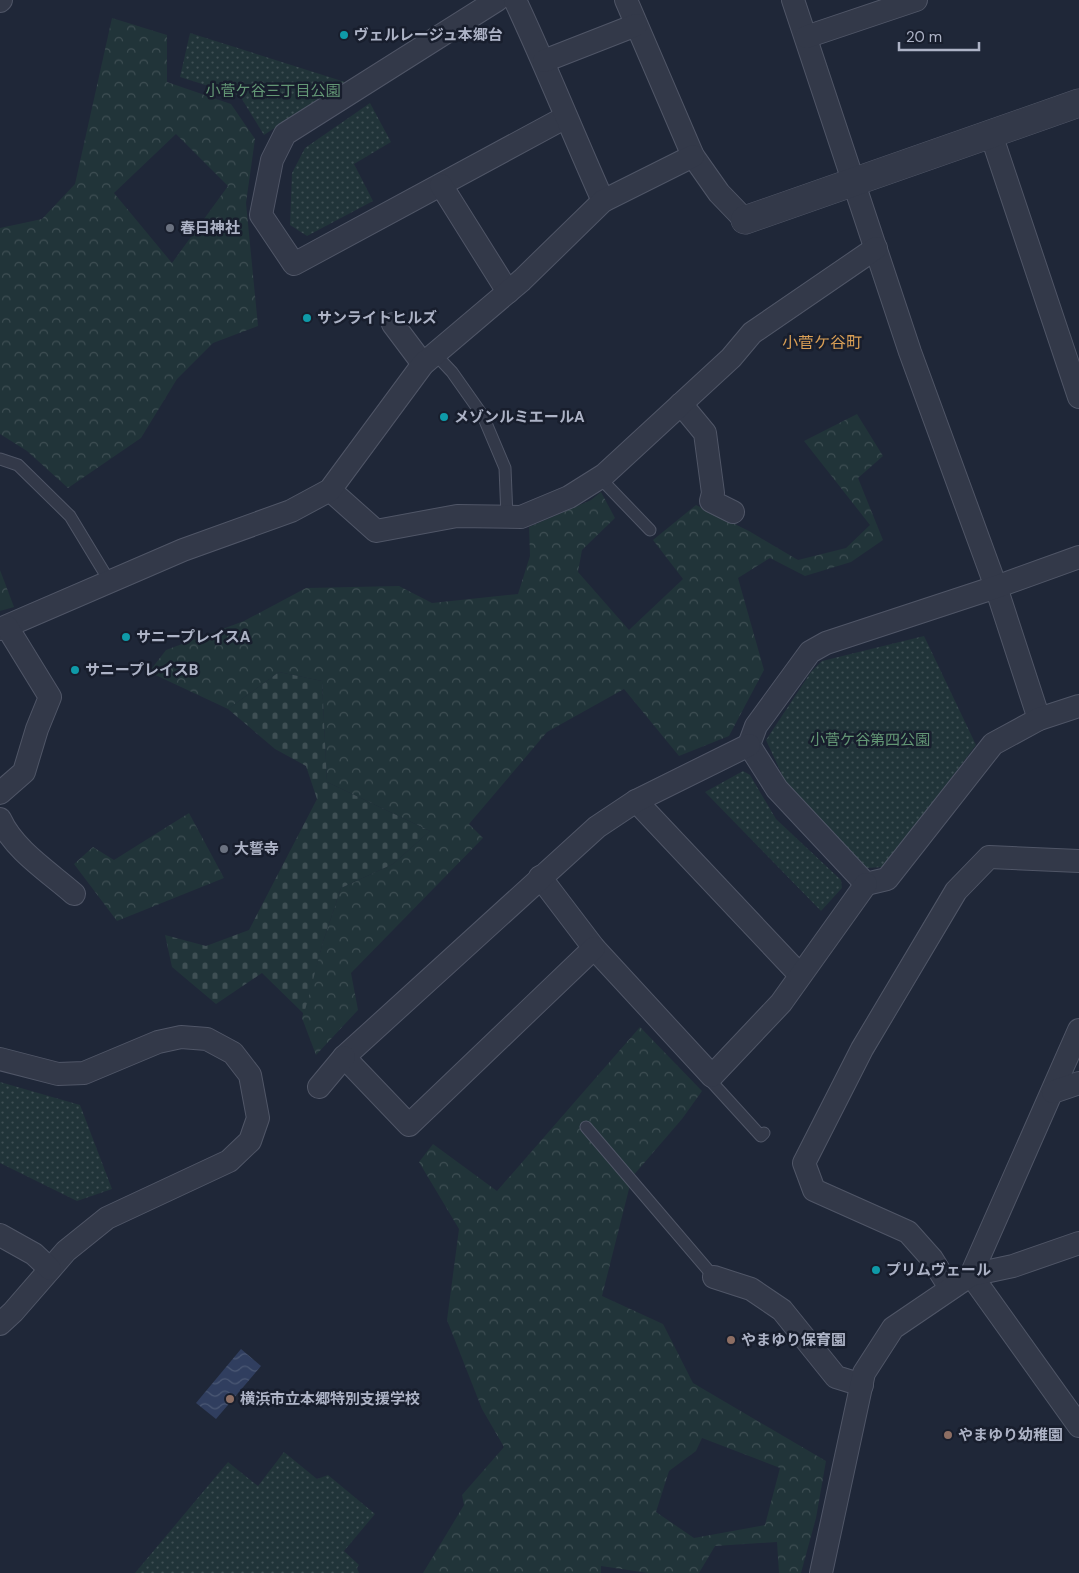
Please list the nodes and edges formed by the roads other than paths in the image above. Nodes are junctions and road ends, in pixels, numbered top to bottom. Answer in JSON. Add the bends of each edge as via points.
{"nodes":[{"id":1,"x":497,"y":0,"type":"edge"},
{"id":2,"x":515,"y":0,"type":"edge"},
{"id":3,"x":626,"y":0,"type":"edge"},
{"id":4,"x":793,"y":0,"type":"edge"},
{"id":5,"x":916,"y":0,"type":"edge"},
{"id":6,"x":636,"y":25,"type":"junction"},
{"id":7,"x":806,"y":37,"type":"junction"},
{"id":8,"x":544,"y":61,"type":"junction"},
{"id":9,"x":1079,"y":103,"type":"edge"},
{"id":10,"x":566,"y":117,"type":"junction"},
{"id":11,"x":991,"y":134,"type":"junction"},
{"id":12,"x":693,"y":156,"type":"junction"},
{"id":13,"x":855,"y":180,"type":"junction"},
{"id":14,"x":441,"y":185,"type":"junction"},
{"id":15,"x":603,"y":200,"type":"junction"},
{"id":16,"x":745,"y":220,"type":"joint"},
{"id":17,"x":876,"y":248,"type":"junction"},
{"id":18,"x":508,"y":292,"type":"junction"},
{"id":19,"x":393,"y":324,"type":"dead end"},
{"id":20,"x":429,"y":359,"type":"junction"},
{"id":21,"x":1079,"y":397,"type":"edge"},
{"id":22,"x":681,"y":404,"type":"junction"},
{"id":23,"x":0,"y":459,"type":"edge"},
{"id":24,"x":600,"y":478,"type":"junction"},
{"id":25,"x":330,"y":490,"type":"junction"},
{"id":26,"x":733,"y":512,"type":"dead end"},
{"id":27,"x":507,"y":516,"type":"junction"},
{"id":28,"x":650,"y":530,"type":"dead end"},
{"id":29,"x":1079,"y":557,"type":"edge"},
{"id":30,"x":110,"y":582,"type":"junction"},
{"id":31,"x":996,"y":587,"type":"junction"},
{"id":32,"x":4,"y":628,"type":"edge"},
{"id":33,"x":1079,"y":706,"type":"edge"},
{"id":34,"x":1039,"y":720,"type":"junction"},
{"id":35,"x":749,"y":745,"type":"junction"},
{"id":36,"x":0,"y":793,"type":"edge"},
{"id":37,"x":636,"y":801,"type":"junction"},
{"id":38,"x":0,"y":819,"type":"edge"},
{"id":39,"x":1079,"y":861,"type":"edge"},
{"id":40,"x":540,"y":877,"type":"junction"},
{"id":41,"x":866,"y":884,"type":"junction"},
{"id":42,"x":74,"y":894,"type":"dead end"},
{"id":43,"x":594,"y":948,"type":"junction"},
{"id":44,"x":800,"y":975,"type":"junction"},
{"id":45,"x":1079,"y":1030,"type":"edge"},
{"id":46,"x":344,"y":1057,"type":"junction"},
{"id":47,"x":0,"y":1059,"type":"edge"},
{"id":48,"x":712,"y":1076,"type":"junction"},
{"id":49,"x":1079,"y":1083,"type":"edge"},
{"id":50,"x":319,"y":1087,"type":"dead end"},
{"id":51,"x":1053,"y":1092,"type":"junction"},
{"id":52,"x":586,"y":1127,"type":"dead end"},
{"id":53,"x":764,"y":1133,"type":"dead end"},
{"id":54,"x":0,"y":1235,"type":"edge"},
{"id":55,"x":1079,"y":1243,"type":"edge"},
{"id":56,"x":50,"y":1270,"type":"junction"},
{"id":57,"x":971,"y":1275,"type":"junction"},
{"id":58,"x":714,"y":1277,"type":"joint"},
{"id":59,"x":950,"y":1288,"type":"junction"},
{"id":60,"x":0,"y":1324,"type":"edge"},
{"id":61,"x":862,"y":1385,"type":"junction"},
{"id":62,"x":1079,"y":1426,"type":"edge"},
{"id":63,"x":822,"y":1573,"type":"edge"}],
"edges":[{"from":1,"to":14,"type":"street","via":[[285,134],[272,160],[261,214],[294,264]]},
{"from":2,"to":8,"type":"street"},
{"from":3,"to":6,"type":"street"},
{"from":4,"to":7,"type":"street"},
{"from":5,"to":7,"type":"street"},
{"from":6,"to":8,"type":"street"},
{"from":6,"to":12,"type":"street"},
{"from":7,"to":13,"type":"street"},
{"from":8,"to":10,"type":"street"},
{"from":9,"to":11,"type":"street"},
{"from":10,"to":14,"type":"street"},
{"from":10,"to":15,"type":"street"},
{"from":11,"to":13,"type":"street"},
{"from":11,"to":21,"type":"street"},
{"from":12,"to":15,"type":"street"},
{"from":12,"to":16,"type":"street","via":[[718,193]]},
{"from":13,"to":16,"type":"street"},
{"from":13,"to":17,"type":"street"},
{"from":14,"to":18,"type":"street"},
{"from":15,"to":18,"type":"street"},
{"from":17,"to":22,"type":"street","via":[[752,333],[731,358]]},
{"from":17,"to":31,"type":"street","via":[[910,352]]},
{"from":18,"to":20,"type":"street"},
{"from":19,"to":20,"type":"street"},
{"from":20,"to":25,"type":"street"},
{"from":20,"to":27,"type":"lane","via":[[452,372],[483,416],[505,468]]},
{"from":22,"to":24,"type":"street"},
{"from":22,"to":26,"type":"street","via":[[705,433],[713,493],[711,501]]},
{"from":23,"to":30,"type":"lane","via":[[18,465],[70,516]]},
{"from":24,"to":27,"type":"street","via":[[569,497],[521,517]]},
{"from":24,"to":28,"type":"lane"},
{"from":25,"to":27,"type":"street","via":[[376,531],[457,516]]},
{"from":25,"to":30,"type":"street","via":[[291,511],[183,550]]},
{"from":29,"to":31,"type":"street"},
{"from":30,"to":32,"type":"street"},
{"from":31,"to":34,"type":"street"},
{"from":31,"to":35,"type":"street","via":[[826,643],[810,652],[756,726]]},
{"from":32,"to":36,"type":"street","via":[[50,697],[24,772]]},
{"from":33,"to":34,"type":"street"},
{"from":34,"to":41,"type":"street","via":[[993,744],[887,879]]},
{"from":35,"to":37,"type":"street"},
{"from":35,"to":41,"type":"street","via":[[777,790]]},
{"from":37,"to":40,"type":"street","via":[[597,827]]},
{"from":37,"to":44,"type":"street"},
{"from":38,"to":42,"type":"street","via":[[4,829],[21,848]]},
{"from":39,"to":59,"type":"street","via":[[989,857],[956,891],[862,1049],[804,1163],[814,1190],[908,1232],[932,1259]]},
{"from":40,"to":43,"type":"street"},
{"from":40,"to":46,"type":"street"},
{"from":41,"to":44,"type":"street"},
{"from":43,"to":46,"type":"street","via":[[409,1125]]},
{"from":43,"to":48,"type":"street"},
{"from":44,"to":48,"type":"street","via":[[781,1003]]},
{"from":45,"to":51,"type":"street"},
{"from":46,"to":50,"type":"street"},
{"from":47,"to":56,"type":"street","via":[[58,1074],[84,1073],[158,1042],[181,1037],[207,1039],[233,1053],[250,1075],[258,1118],[250,1141],[229,1161],[107,1218],[66,1251]]},
{"from":48,"to":53,"type":"lane","via":[[709,1079],[761,1136]]},
{"from":49,"to":51,"type":"street"},
{"from":51,"to":57,"type":"street","via":[[1021,1157]]},
{"from":52,"to":58,"type":"lane"},
{"from":54,"to":56,"type":"street","via":[[34,1254]]},
{"from":55,"to":57,"type":"street","via":[[1013,1266]]},
{"from":56,"to":60,"type":"street"},
{"from":57,"to":59,"type":"street"},
{"from":57,"to":62,"type":"street"},
{"from":58,"to":61,"type":"street","via":[[751,1289],[782,1310],[836,1377]]},
{"from":59,"to":61,"type":"street","via":[[893,1328],[864,1373]]},
{"from":61,"to":63,"type":"street"}]}
